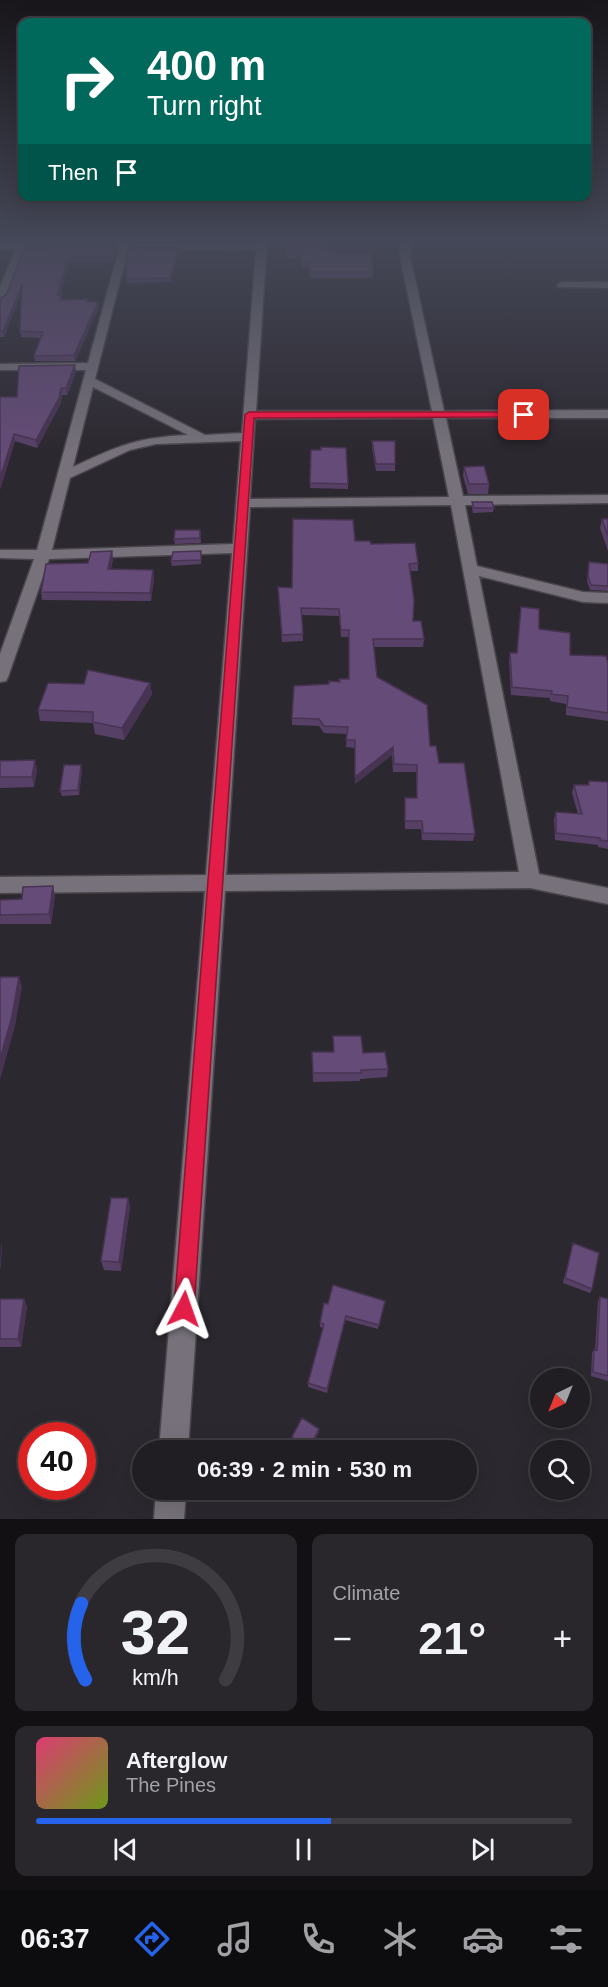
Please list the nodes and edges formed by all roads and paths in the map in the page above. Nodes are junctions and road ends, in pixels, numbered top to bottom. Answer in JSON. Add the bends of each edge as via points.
{"nodes":[{"id":1,"x":107,"y":311,"type":"edge"},
{"id":2,"x":257,"y":311,"type":"edge"},
{"id":3,"x":417,"y":311,"type":"edge"},
{"id":4,"x":93,"y":366,"type":"junction"},
{"id":5,"x":0,"y":367,"type":"edge"},
{"id":6,"x":89,"y":380,"type":"junction"},
{"id":7,"x":608,"y":414,"type":"edge"},
{"id":8,"x":249,"y":415,"type":"junction"},
{"id":9,"x":439,"y":416,"type":"junction"},
{"id":10,"x":201,"y":437,"type":"junction"},
{"id":11,"x":248,"y":437,"type":"junction"},
{"id":12,"x":64,"y":476,"type":"junction"},
{"id":13,"x":608,"y":499,"type":"edge"},
{"id":14,"x":457,"y":501,"type":"junction"},
{"id":15,"x":243,"y":503,"type":"junction"},
{"id":16,"x":240,"y":548,"type":"junction"},
{"id":17,"x":0,"y":554,"type":"edge"},
{"id":18,"x":43,"y":555,"type":"junction"},
{"id":19,"x":469,"y":569,"type":"junction"},
{"id":20,"x":608,"y":598,"type":"edge"},
{"id":21,"x":0,"y":677,"type":"edge"},
{"id":22,"x":530,"y":880,"type":"junction"},
{"id":23,"x":215,"y":884,"type":"junction"},
{"id":24,"x":0,"y":885,"type":"edge"},
{"id":25,"x":608,"y":896,"type":"edge"},
{"id":26,"x":175,"y":1440,"type":"edge"},
{"id":27,"x":170,"y":1500,"type":"edge"},
{"id":28,"x":169,"y":1519,"type":"edge"}],
"edges":[{"from":1,"to":4,"type":"street"},
{"from":2,"to":8,"type":"street"},
{"from":3,"to":9,"type":"street"},
{"from":4,"to":5,"type":"street"},
{"from":4,"to":6,"type":"street"},
{"from":6,"to":10,"type":"street"},
{"from":6,"to":12,"type":"street"},
{"from":7,"to":9,"type":"street"},
{"from":8,"to":9,"type":"street"},
{"from":8,"to":11,"type":"street"},
{"from":9,"to":14,"type":"street"},
{"from":10,"to":11,"type":"street"},
{"from":10,"to":12,"type":"street","via":[[126,447]]},
{"from":11,"to":15,"type":"street"},
{"from":12,"to":18,"type":"street"},
{"from":13,"to":14,"type":"street"},
{"from":14,"to":15,"type":"street"},
{"from":14,"to":19,"type":"street"},
{"from":15,"to":16,"type":"street"},
{"from":16,"to":18,"type":"street"},
{"from":16,"to":23,"type":"street"},
{"from":17,"to":18,"type":"street"},
{"from":18,"to":21,"type":"street"},
{"from":19,"to":20,"type":"street","via":[[583,597]]},
{"from":19,"to":22,"type":"street"},
{"from":22,"to":23,"type":"street"},
{"from":22,"to":25,"type":"street"},
{"from":23,"to":24,"type":"street"},
{"from":23,"to":26,"type":"street"},
{"from":27,"to":28,"type":"street"}]}
